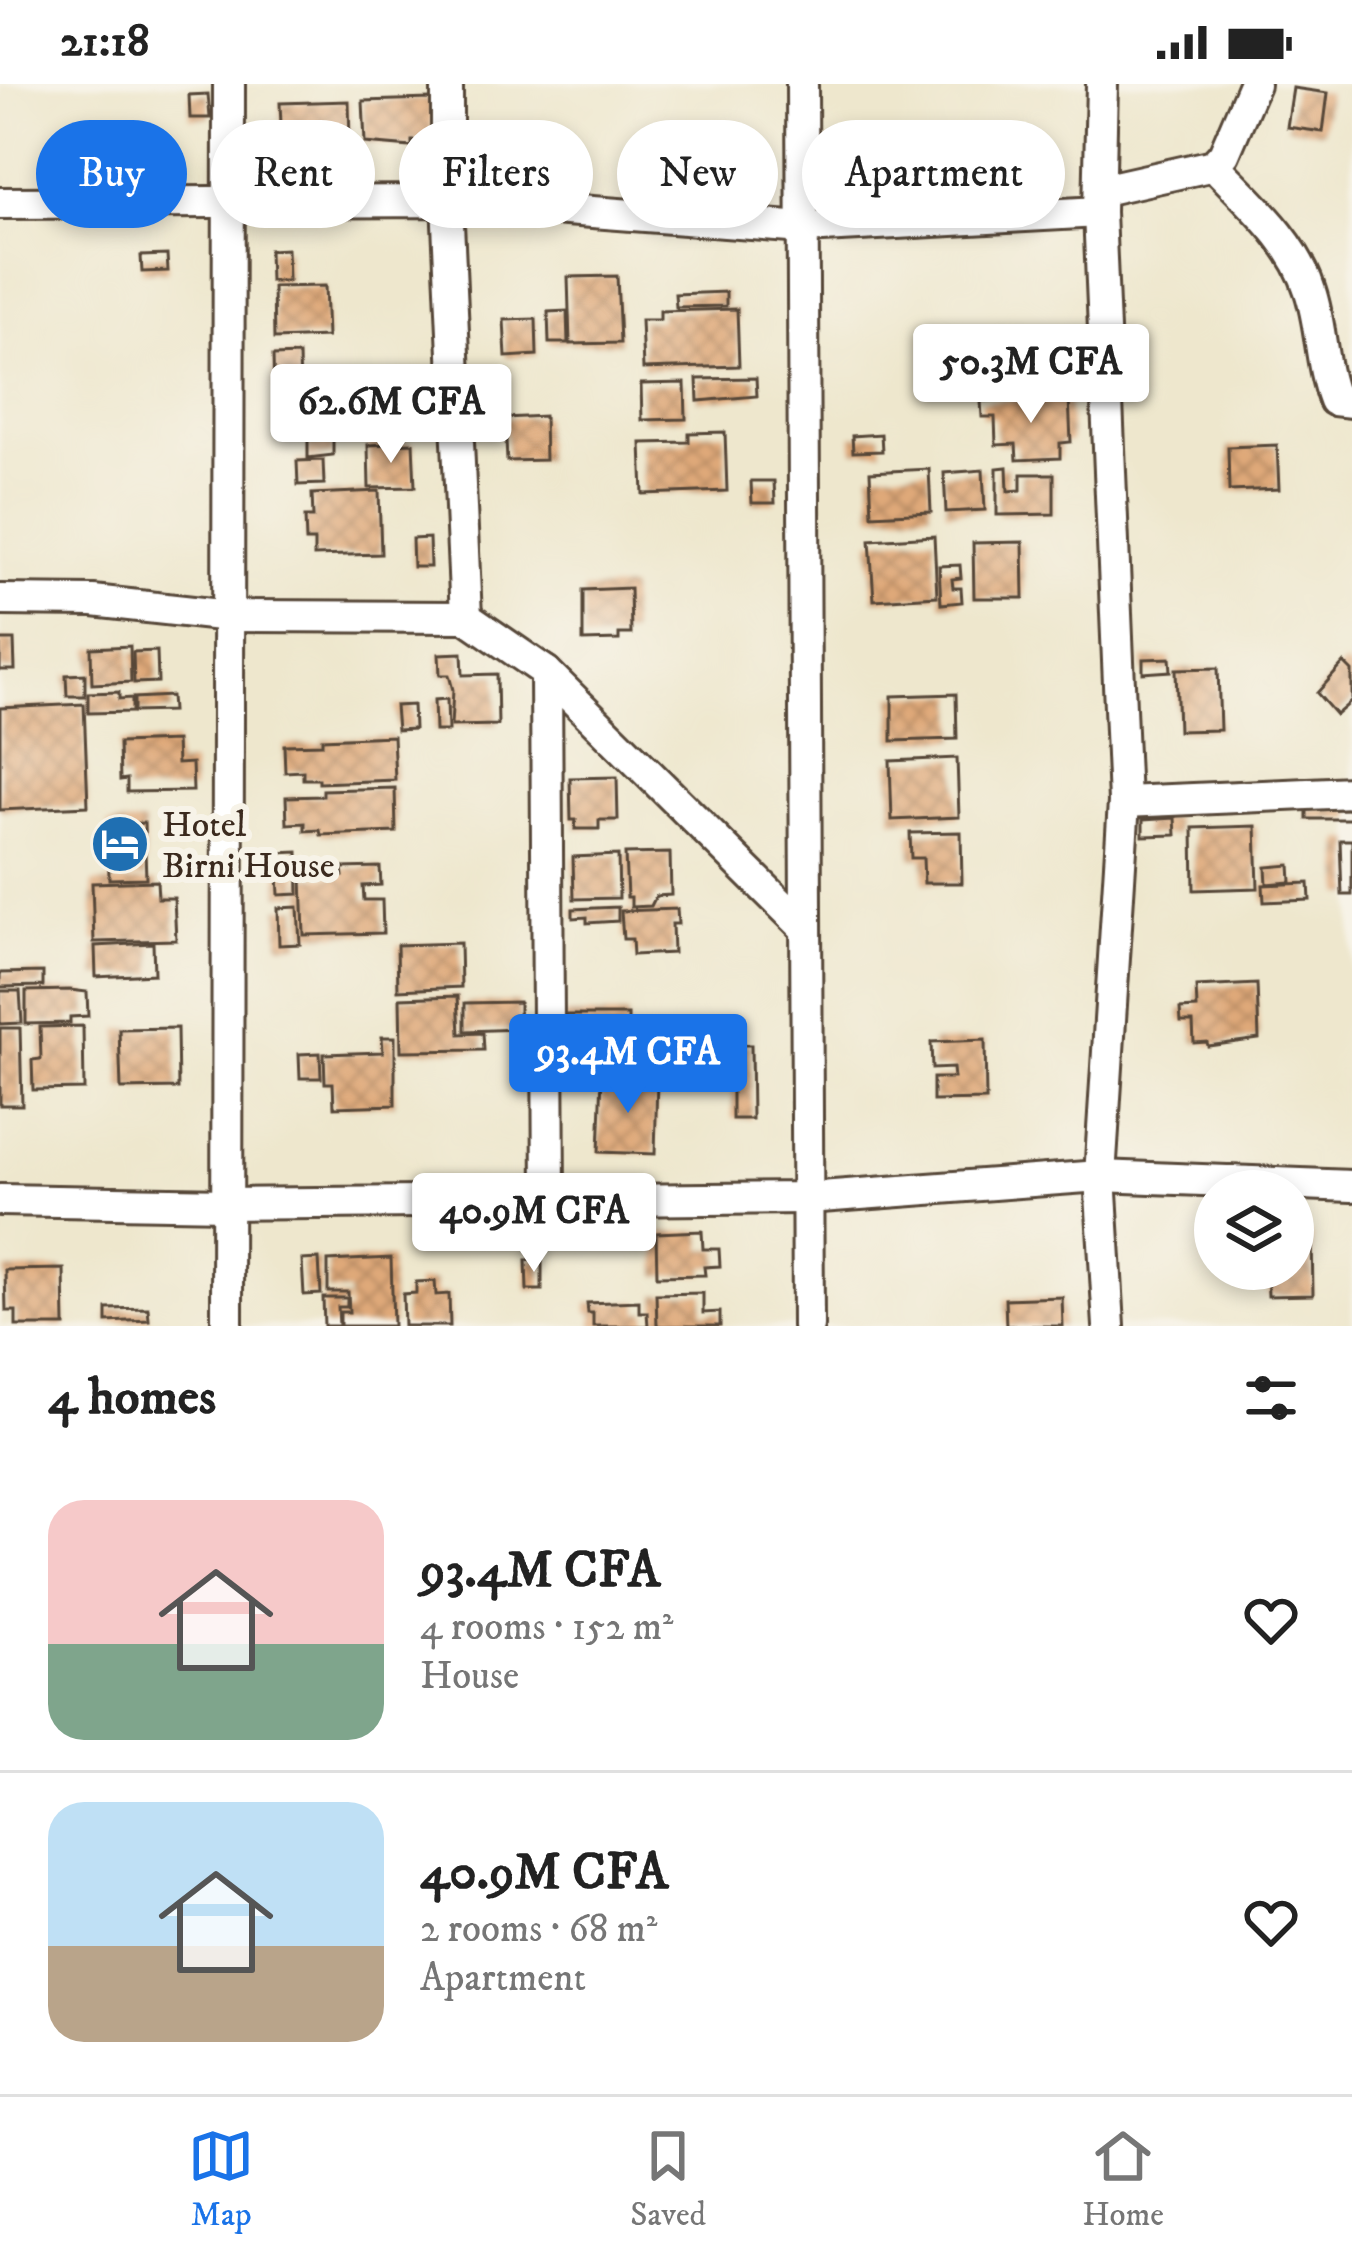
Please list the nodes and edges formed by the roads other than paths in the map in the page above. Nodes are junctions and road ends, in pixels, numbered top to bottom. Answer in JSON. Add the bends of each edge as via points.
{"nodes":[{"id":1,"x":229,"y":84,"type":"edge"},
{"id":2,"x":447,"y":84,"type":"edge"},
{"id":3,"x":802,"y":84,"type":"edge"},
{"id":4,"x":1102,"y":84,"type":"edge"},
{"id":5,"x":1254,"y":84,"type":"edge"},
{"id":6,"x":229,"y":120,"type":"edge"},
{"id":7,"x":447,"y":120,"type":"edge"},
{"id":8,"x":802,"y":120,"type":"edge"},
{"id":9,"x":1214,"y":166,"type":"junction"},
{"id":10,"x":1100,"y":201,"type":"junction"},
{"id":11,"x":0,"y":203,"type":"edge"},
{"id":12,"x":211,"y":203,"type":"edge"},
{"id":13,"x":1065,"y":204,"type":"edge"},
{"id":14,"x":593,"y":212,"type":"edge"},
{"id":15,"x":228,"y":228,"type":"edge"},
{"id":16,"x":447,"y":228,"type":"edge"},
{"id":17,"x":802,"y":228,"type":"edge"},
{"id":18,"x":804,"y":228,"type":"edge"},
{"id":19,"x":1352,"y":402,"type":"edge"},
{"id":20,"x":0,"y":600,"type":"edge"},
{"id":21,"x":229,"y":616,"type":"junction"},
{"id":22,"x":466,"y":617,"type":"junction"},
{"id":23,"x":545,"y":672,"type":"junction"},
{"id":24,"x":1352,"y":792,"type":"edge"},
{"id":25,"x":1124,"y":802,"type":"junction"},
{"id":26,"x":806,"y":929,"type":"junction"},
{"id":27,"x":1100,"y":1176,"type":"junction"},
{"id":28,"x":1352,"y":1186,"type":"edge"},
{"id":29,"x":808,"y":1198,"type":"junction"},
{"id":30,"x":0,"y":1200,"type":"edge"},
{"id":31,"x":549,"y":1200,"type":"junction"},
{"id":32,"x":226,"y":1204,"type":"junction"},
{"id":33,"x":227,"y":1326,"type":"edge"},
{"id":34,"x":808,"y":1326,"type":"edge"},
{"id":35,"x":1109,"y":1326,"type":"edge"}],
"edges":[{"from":1,"to":6,"type":"street"},
{"from":2,"to":7,"type":"street"},
{"from":3,"to":8,"type":"street"},
{"from":4,"to":10,"type":"street"},
{"from":5,"to":9,"type":"street"},
{"from":9,"to":10,"type":"street"},
{"from":9,"to":19,"type":"street","via":[[1276,231],[1299,270],[1334,400]]},
{"from":10,"to":13,"type":"street"},
{"from":10,"to":25,"type":"street"},
{"from":11,"to":12,"type":"street"},
{"from":14,"to":17,"type":"street"},
{"from":15,"to":21,"type":"street"},
{"from":16,"to":22,"type":"street"},
{"from":18,"to":26,"type":"street"},
{"from":20,"to":21,"type":"street"},
{"from":21,"to":22,"type":"street"},
{"from":21,"to":32,"type":"street"},
{"from":22,"to":23,"type":"street"},
{"from":23,"to":26,"type":"street"},
{"from":23,"to":31,"type":"street"},
{"from":24,"to":25,"type":"street"},
{"from":25,"to":27,"type":"street"},
{"from":26,"to":29,"type":"street"},
{"from":27,"to":28,"type":"street"},
{"from":27,"to":29,"type":"street"},
{"from":27,"to":35,"type":"street"},
{"from":29,"to":31,"type":"street"},
{"from":29,"to":34,"type":"street"},
{"from":30,"to":32,"type":"street"},
{"from":31,"to":32,"type":"street"},
{"from":32,"to":33,"type":"street"}]}
